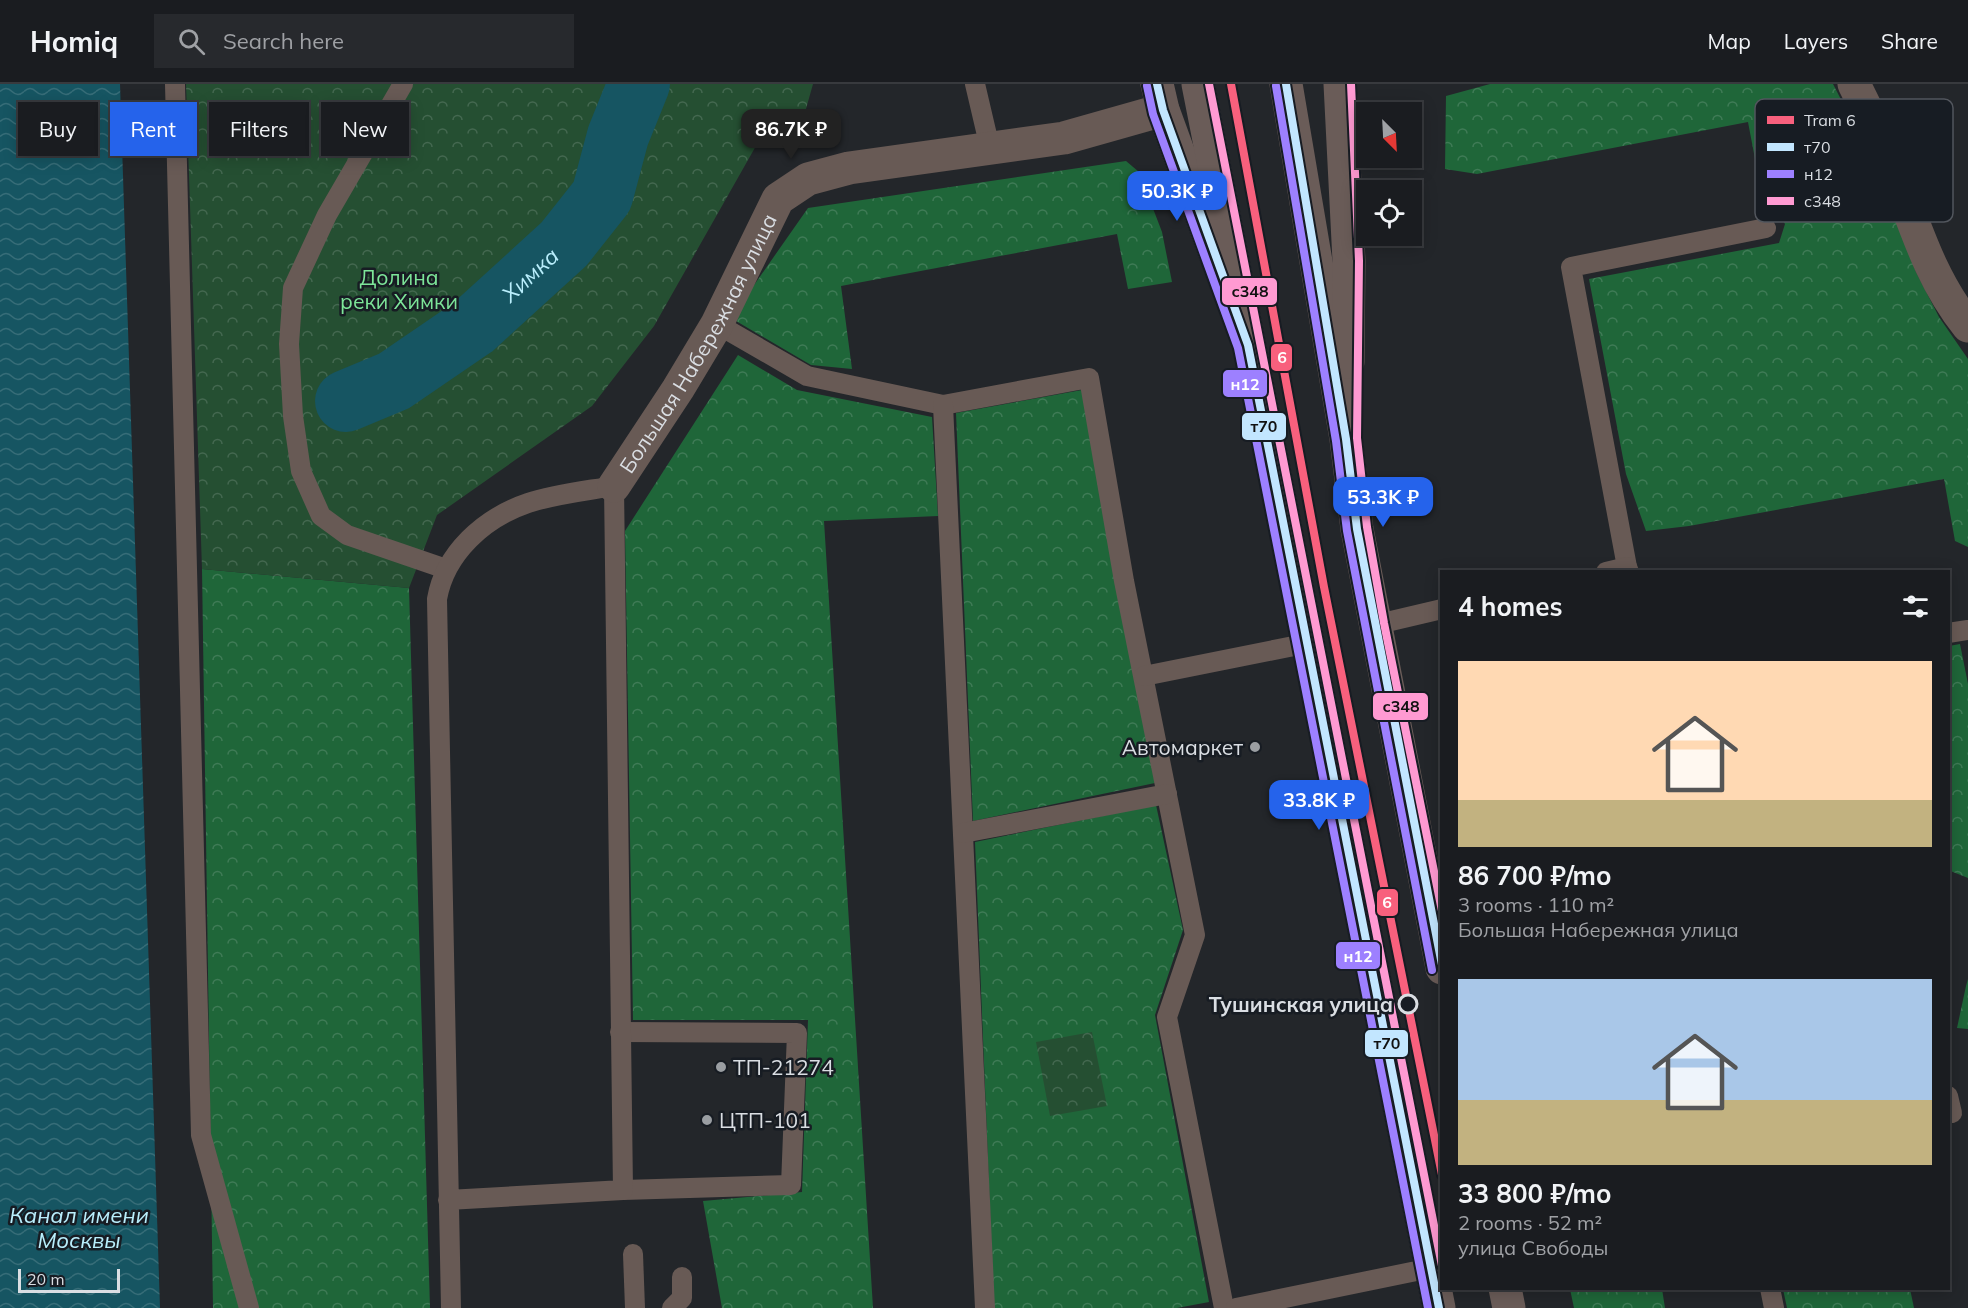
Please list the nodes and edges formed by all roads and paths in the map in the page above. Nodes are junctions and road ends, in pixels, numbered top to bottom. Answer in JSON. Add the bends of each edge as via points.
{"nodes":[{"id":1,"x":175,"y":84,"type":"edge"},
{"id":2,"x":403,"y":84,"type":"edge"},
{"id":3,"x":975,"y":84,"type":"edge"},
{"id":4,"x":1198,"y":84,"type":"edge"},
{"id":5,"x":1286,"y":84,"type":"edge"},
{"id":6,"x":1854,"y":84,"type":"edge"},
{"id":7,"x":1345,"y":85,"type":"edge"},
{"id":8,"x":1160,"y":97,"type":"edge"},
{"id":9,"x":1861,"y":99,"type":"edge"},
{"id":10,"x":990,"y":148,"type":"junction"},
{"id":11,"x":1912,"y":222,"type":"edge"},
{"id":12,"x":1766,"y":228,"type":"dead end"},
{"id":13,"x":717,"y":324,"type":"junction"},
{"id":14,"x":1968,"y":326,"type":"edge"},
{"id":15,"x":1248,"y":345,"type":"junction"},
{"id":16,"x":943,"y":405,"type":"junction"},
{"id":17,"x":1346,"y":439,"type":"junction"},
{"id":18,"x":614,"y":486,"type":"junction"},
{"id":19,"x":446,"y":569,"type":"junction"},
{"id":20,"x":1628,"y":569,"type":"edge"},
{"id":21,"x":1440,"y":609,"type":"edge"},
{"id":22,"x":1374,"y":625,"type":"junction"},
{"id":23,"x":1968,"y":630,"type":"edge"},
{"id":24,"x":1950,"y":633,"type":"edge"},
{"id":25,"x":1308,"y":643,"type":"junction"},
{"id":26,"x":1144,"y":676,"type":"junction"},
{"id":27,"x":1167,"y":794,"type":"junction"},
{"id":28,"x":963,"y":833,"type":"junction"},
{"id":29,"x":1440,"y":958,"type":"edge"},
{"id":30,"x":620,"y":1032,"type":"junction"},
{"id":31,"x":622,"y":1190,"type":"junction"},
{"id":32,"x":448,"y":1200,"type":"junction"},
{"id":33,"x":633,"y":1254,"type":"dead end"},
{"id":34,"x":1431,"y":1268,"type":"junction"},
{"id":35,"x":681,"y":1278,"type":"dead end"},
{"id":36,"x":1505,"y":1290,"type":"edge"},
{"id":37,"x":1770,"y":1290,"type":"edge"},
{"id":38,"x":249,"y":1308,"type":"edge"},
{"id":39,"x":451,"y":1308,"type":"edge"},
{"id":40,"x":635,"y":1308,"type":"edge"},
{"id":41,"x":672,"y":1308,"type":"edge"},
{"id":42,"x":985,"y":1308,"type":"edge"},
{"id":43,"x":1224,"y":1308,"type":"edge"},
{"id":44,"x":1236,"y":1308,"type":"edge"},
{"id":45,"x":1439,"y":1308,"type":"edge"},
{"id":46,"x":1509,"y":1308,"type":"edge"},
{"id":47,"x":1774,"y":1308,"type":"edge"}],
"edges":[{"from":1,"to":38,"type":"lane","via":[[201,1135]]},
{"from":2,"to":19,"type":"lane","via":[[327,215],[293,288],[293,416],[301,471],[321,516],[347,535]]},
{"from":3,"to":10,"type":"lane"},
{"from":4,"to":15,"type":"main road"},
{"from":5,"to":17,"type":"main road"},
{"from":6,"to":9,"type":"street"},
{"from":7,"to":17,"type":"main road","via":[[1349,261]]},
{"from":8,"to":10,"type":"street","name":"Большая Набережная улица","via":[[1064,138]]},
{"from":8,"to":15,"type":"main road"},
{"from":10,"to":13,"type":"street","name":"Большая Набережная улица","via":[[849,168],[808,179],[778,199]]},
{"from":11,"to":14,"type":"street","via":[[1929,266]]},
{"from":12,"to":20,"type":"lane","via":[[1571,267]]},
{"from":13,"to":16,"type":"lane","via":[[807,376]]},
{"from":13,"to":18,"type":"street","name":"Большая Набережная улица"},
{"from":15,"to":25,"type":"main road"},
{"from":16,"to":26,"type":"lane","via":[[1089,378]]},
{"from":16,"to":28,"type":"lane"},
{"from":17,"to":22,"type":"main road"},
{"from":18,"to":19,"type":"lane","via":[[526,504],[486,525],[456,553]]},
{"from":18,"to":30,"type":"lane"},
{"from":19,"to":32,"type":"lane","via":[[437,599]]},
{"from":21,"to":22,"type":"lane"},
{"from":22,"to":29,"type":"main road"},
{"from":23,"to":24,"type":"lane"},
{"from":25,"to":26,"type":"lane"},
{"from":25,"to":34,"type":"main road"},
{"from":26,"to":27,"type":"lane"},
{"from":27,"to":28,"type":"lane"},
{"from":27,"to":43,"type":"lane","via":[[1195,935],[1167,1017]]},
{"from":28,"to":42,"type":"lane"},
{"from":30,"to":31,"type":"lane"},
{"from":30,"to":31,"type":"lane","via":[[797,1033],[791,1185]]},
{"from":31,"to":32,"type":"lane"},
{"from":32,"to":39,"type":"lane"},
{"from":33,"to":40,"type":"lane"},
{"from":34,"to":44,"type":"lane"},
{"from":34,"to":45,"type":"main road"},
{"from":35,"to":41,"type":"lane","via":[[682,1298]]},
{"from":36,"to":46,"type":"main road"},
{"from":37,"to":47,"type":"lane"}]}
